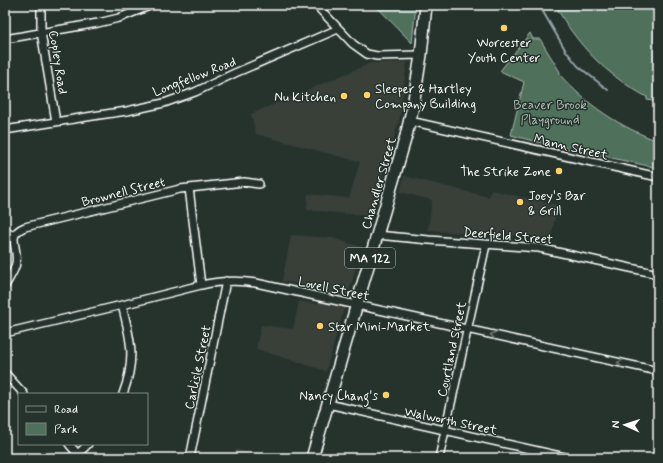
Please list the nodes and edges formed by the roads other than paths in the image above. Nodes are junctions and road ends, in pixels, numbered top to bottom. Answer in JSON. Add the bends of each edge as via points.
{"nodes":[{"id":1,"x":41,"y":5,"type":"edge"},
{"id":2,"x":152,"y":5,"type":"edge"},
{"id":3,"x":316,"y":5,"type":"edge"},
{"id":4,"x":426,"y":5,"type":"edge"},
{"id":5,"x":338,"y":29,"type":"junction"},
{"id":6,"x":41,"y":32,"type":"junction"},
{"id":7,"x":5,"y":39,"type":"edge"},
{"id":8,"x":421,"y":55,"type":"junction"},
{"id":9,"x":410,"y":121,"type":"junction"},
{"id":10,"x":56,"y":122,"type":"junction"},
{"id":11,"x":5,"y":130,"type":"edge"},
{"id":12,"x":658,"y":177,"type":"edge"},
{"id":13,"x":259,"y":184,"type":"dead end"},
{"id":14,"x":189,"y":188,"type":"junction"},
{"id":15,"x":5,"y":231,"type":"edge"},
{"id":16,"x":378,"y":235,"type":"junction"},
{"id":17,"x":14,"y":236,"type":"junction"},
{"id":18,"x":486,"y":245,"type":"junction"},
{"id":19,"x":658,"y":274,"type":"edge"},
{"id":20,"x":226,"y":281,"type":"junction"},
{"id":21,"x":201,"y":285,"type":"junction"},
{"id":22,"x":5,"y":286,"type":"edge"},
{"id":23,"x":122,"y":305,"type":"junction"},
{"id":24,"x":356,"y":305,"type":"junction"},
{"id":25,"x":468,"y":329,"type":"junction"},
{"id":26,"x":5,"y":333,"type":"edge"},
{"id":27,"x":658,"y":371,"type":"edge"},
{"id":28,"x":5,"y":373,"type":"edge"},
{"id":29,"x":23,"y":393,"type":"edge"},
{"id":30,"x":123,"y":393,"type":"edge"},
{"id":31,"x":328,"y":404,"type":"junction"},
{"id":32,"x":445,"y":430,"type":"junction"},
{"id":33,"x":69,"y":445,"type":"edge"},
{"id":34,"x":87,"y":445,"type":"edge"},
{"id":35,"x":78,"y":457,"type":"edge"},
{"id":36,"x":190,"y":458,"type":"edge"},
{"id":37,"x":312,"y":458,"type":"edge"},
{"id":38,"x":439,"y":458,"type":"edge"},
{"id":39,"x":569,"y":458,"type":"edge"}],
"edges":[{"from":1,"to":6,"type":"street","name":"Copley Road"},
{"from":2,"to":6,"type":"street","via":[[119,18]]},
{"from":3,"to":5,"type":"street"},
{"from":4,"to":8,"type":"main road","name":"Chandler Street","number":"MA 122"},
{"from":5,"to":8,"type":"street","via":[[367,54]]},
{"from":5,"to":10,"type":"street","name":"Longfellow Road","via":[[195,92],[164,103]]},
{"from":6,"to":7,"type":"street"},
{"from":6,"to":10,"type":"street","name":"Copley Road"},
{"from":8,"to":9,"type":"main road","name":"Chandler Street","number":"MA 122"},
{"from":9,"to":12,"type":"street","name":"Mann Street"},
{"from":9,"to":16,"type":"main road","name":"Chandler Street","number":"MA 122"},
{"from":10,"to":11,"type":"street","name":"Longfellow Road"},
{"from":13,"to":14,"type":"street","name":"Brownell Street","via":[[244,182]]},
{"from":14,"to":17,"type":"street","name":"Brownell Street","via":[[25,227],[19,229]]},
{"from":14,"to":21,"type":"street"},
{"from":15,"to":17,"type":"street"},
{"from":16,"to":18,"type":"street","name":"Deerfield Street"},
{"from":16,"to":24,"type":"main road","name":"Chandler Street","number":"MA 122"},
{"from":17,"to":22,"type":"street","via":[[16,262]]},
{"from":18,"to":19,"type":"street","name":"Deerfield Street","via":[[539,248]]},
{"from":18,"to":25,"type":"street","name":"Courtland Street"},
{"from":20,"to":21,"type":"street","name":"Lovell Street"},
{"from":20,"to":24,"type":"street","name":"Lovell Street","via":[[256,283]]},
{"from":20,"to":36,"type":"street","name":"Carlisle Street"},
{"from":21,"to":23,"type":"street","name":"Lovell Street"},
{"from":23,"to":26,"type":"street","name":"Lovell Street"},
{"from":23,"to":30,"type":"street","via":[[131,353]]},
{"from":24,"to":25,"type":"street","name":"Lovell Street"},
{"from":24,"to":31,"type":"main road","name":"Chandler Street","number":"MA 122"},
{"from":27,"to":25,"type":"street","name":"Lovell Street","one_way":true},
{"from":25,"to":32,"type":"street","name":"Courtland Street"},
{"from":28,"to":29,"type":"street"},
{"from":31,"to":32,"type":"street","name":"Walworth Street"},
{"from":31,"to":37,"type":"main road","name":"Chandler Street","number":"MA 122"},
{"from":32,"to":38,"type":"street","name":"Courtland Street"},
{"from":32,"to":39,"type":"street","name":"Walworth Street"},
{"from":33,"to":35,"type":"street"},
{"from":34,"to":35,"type":"street"}]}
